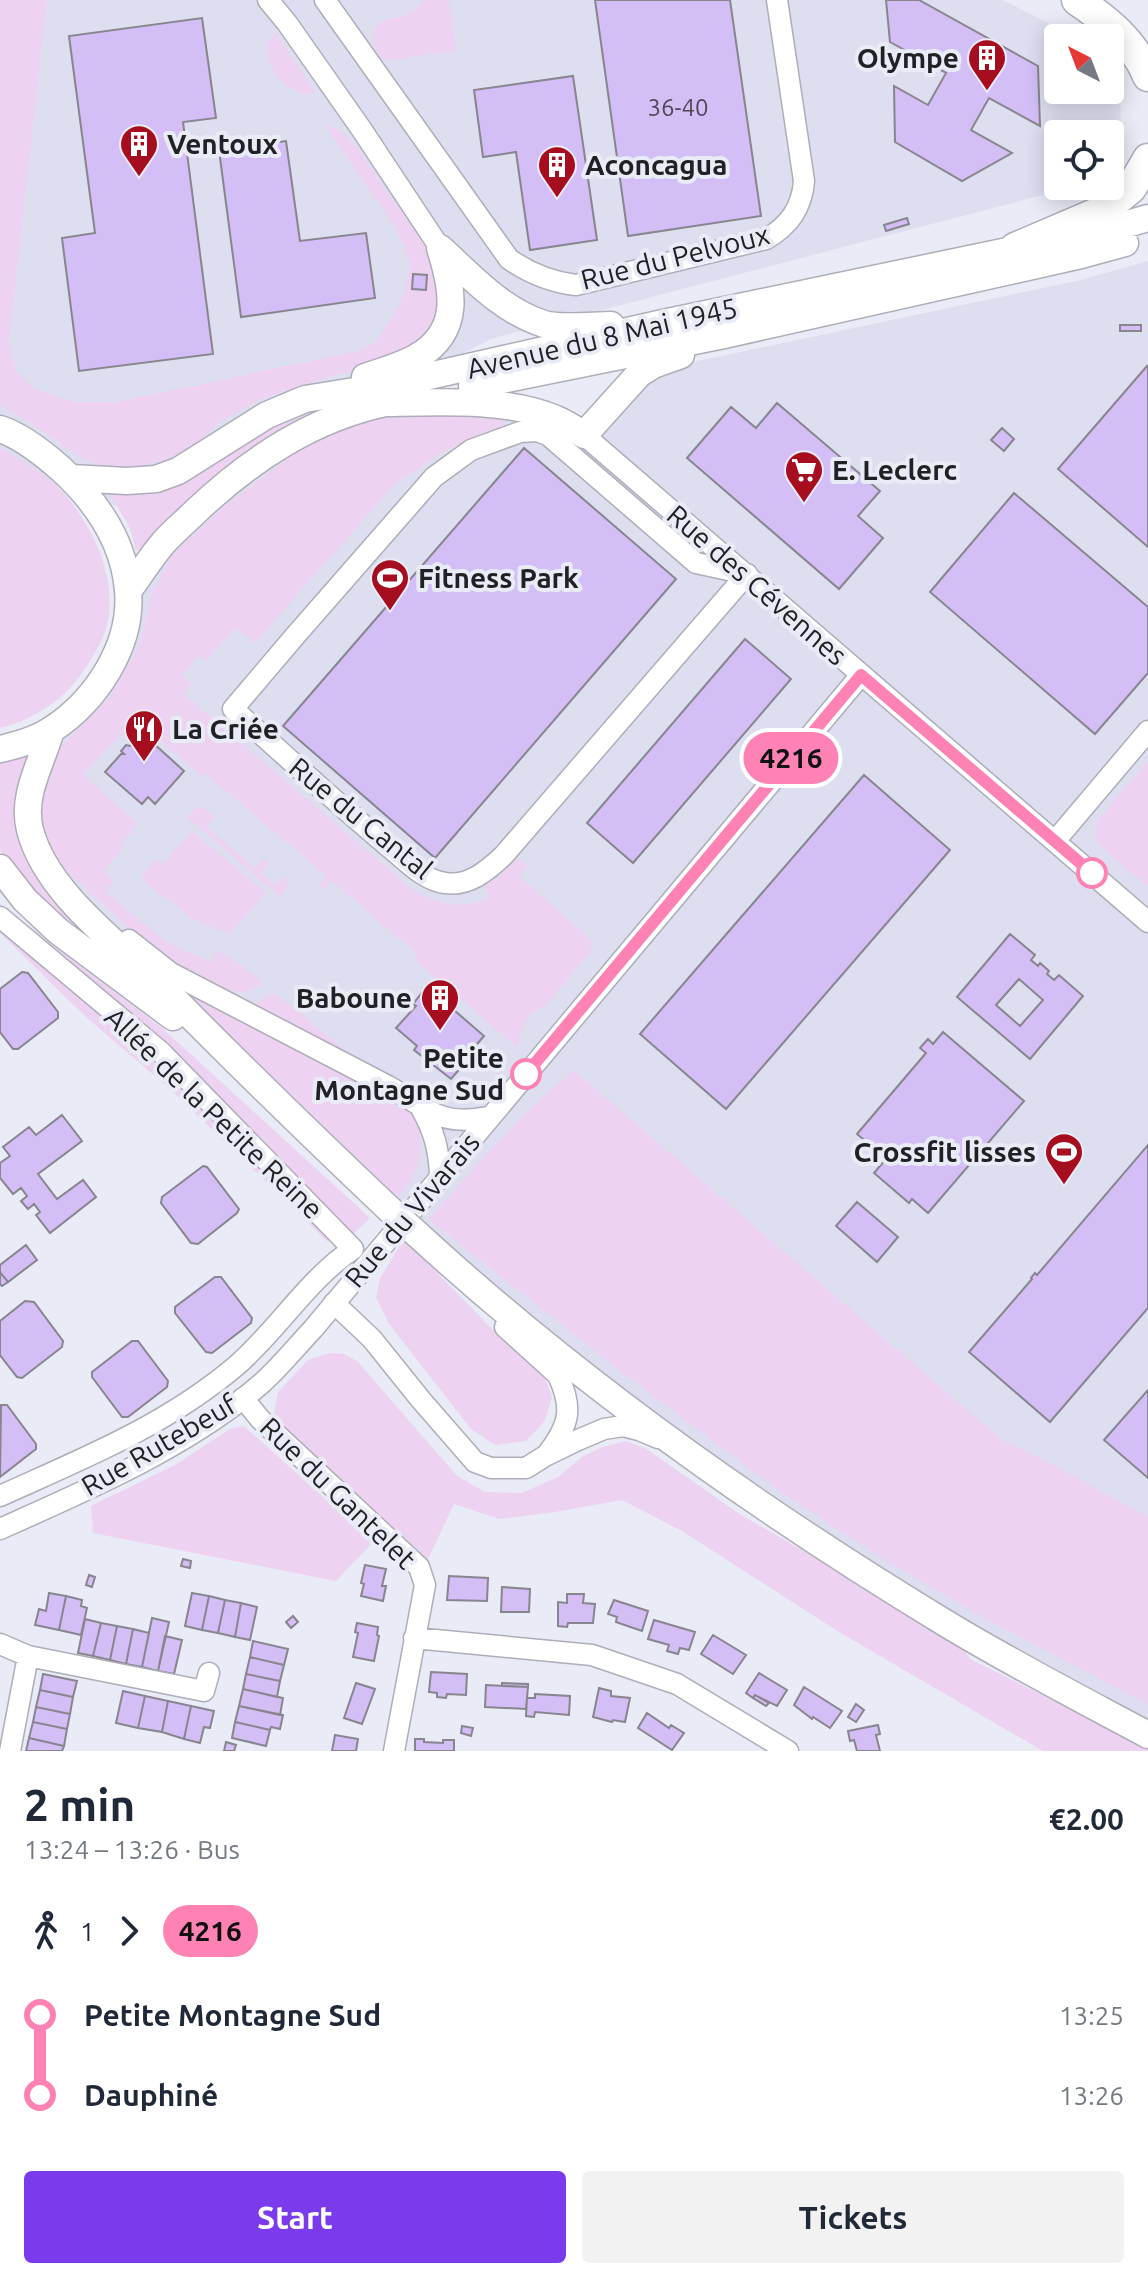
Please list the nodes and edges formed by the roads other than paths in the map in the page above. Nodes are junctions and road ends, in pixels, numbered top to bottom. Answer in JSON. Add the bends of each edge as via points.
{"nodes":[{"id":1,"x":268,"y":0,"type":"edge"},
{"id":2,"x":325,"y":0,"type":"edge"},
{"id":3,"x":777,"y":0,"type":"edge"},
{"id":4,"x":1077,"y":0,"type":"edge"},
{"id":5,"x":1148,"y":76,"type":"edge"},
{"id":6,"x":1148,"y":159,"type":"edge"},
{"id":7,"x":1148,"y":218,"type":"edge"},
{"id":8,"x":1148,"y":236,"type":"edge"},
{"id":9,"x":440,"y":248,"type":"junction"},
{"id":10,"x":1015,"y":248,"type":"junction"},
{"id":11,"x":663,"y":323,"type":"junction"},
{"id":12,"x":724,"y":335,"type":"junction"},
{"id":13,"x":305,"y":399,"type":"junction"},
{"id":14,"x":386,"y":403,"type":"junction"},
{"id":15,"x":3,"y":428,"type":"edge"},
{"id":16,"x":584,"y":435,"type":"junction"},
{"id":17,"x":71,"y":478,"type":"junction"},
{"id":18,"x":747,"y":574,"type":"junction"},
{"id":19,"x":128,"y":591,"type":"junction"},
{"id":20,"x":861,"y":675,"type":"junction"},
{"id":21,"x":51,"y":730,"type":"junction"},
{"id":22,"x":1148,"y":731,"type":"edge"},
{"id":23,"x":0,"y":749,"type":"edge"},
{"id":24,"x":1055,"y":841,"type":"junction"},
{"id":25,"x":0,"y":868,"type":"edge"},
{"id":26,"x":60,"y":889,"type":"junction"},
{"id":27,"x":0,"y":917,"type":"edge"},
{"id":28,"x":1148,"y":922,"type":"edge"},
{"id":29,"x":240,"y":1067,"type":"junction"},
{"id":30,"x":421,"y":1108,"type":"junction"},
{"id":31,"x":488,"y":1117,"type":"junction"},
{"id":32,"x":440,"y":1176,"type":"junction"},
{"id":33,"x":466,"y":1280,"type":"junction"},
{"id":34,"x":334,"y":1303,"type":"junction"},
{"id":35,"x":243,"y":1398,"type":"junction"},
{"id":36,"x":545,"y":1456,"type":"junction"},
{"id":37,"x":692,"y":1457,"type":"junction"},
{"id":38,"x":0,"y":1496,"type":"edge"},
{"id":39,"x":0,"y":1529,"type":"edge"},
{"id":40,"x":414,"y":1638,"type":"junction"},
{"id":41,"x":0,"y":1644,"type":"edge"},
{"id":42,"x":28,"y":1656,"type":"junction"},
{"id":43,"x":209,"y":1673,"type":"dead end"},
{"id":44,"x":1148,"y":1735,"type":"edge"},
{"id":45,"x":10,"y":1751,"type":"edge"},
{"id":46,"x":394,"y":1751,"type":"edge"},
{"id":47,"x":788,"y":1751,"type":"edge"}],
"edges":[{"from":1,"to":9,"type":"street"},
{"from":2,"to":3,"type":"street","name":"Rue du Pelvoux","via":[[509,259],[576,285],[766,239],[795,214],[804,181]]},
{"from":4,"to":5,"type":"highway","via":[[1132,45]]},
{"from":6,"to":10,"type":"highway","via":[[1131,188],[1104,210]]},
{"from":7,"to":10,"type":"main road","name":"Avenue du 8 Mai 1945"},
{"from":8,"to":12,"type":"main road","name":"Avenue du 8 Mai 1945"},
{"from":9,"to":11,"type":"main road","via":[[493,297],[546,325]]},
{"from":9,"to":13,"type":"main road","via":[[451,300],[449,323],[436,342],[417,358]]},
{"from":10,"to":11,"type":"main road","name":"Avenue du 8 Mai 1945"},
{"from":11,"to":13,"type":"main road","name":"Avenue du 8 Mai 1945"},
{"from":12,"to":14,"type":"main road","name":"Avenue du 8 Mai 1945"},
{"from":12,"to":16,"type":"main road","via":[[639,374]]},
{"from":13,"to":17,"type":"main road","name":"Avenue du 8 Mai 1945","via":[[156,479]]},
{"from":14,"to":16,"type":"main road","via":[[488,404],[534,412]]},
{"from":14,"to":19,"type":"main road","name":"Avenue du 8 Mai 1945","via":[[325,422],[278,445],[218,490],[165,541]]},
{"from":15,"to":17,"type":"main road"},
{"from":16,"to":18,"type":"street","name":"Rue des Cévennes"},
{"from":17,"to":19,"type":"main road","via":[[106,523],[122,558]]},
{"from":18,"to":18,"type":"street","name":"Rue du Cantal","via":[[503,856],[459,884],[423,875],[233,709],[434,477],[471,450],[520,432],[548,435],[696,563]]},
{"from":18,"to":20,"type":"street","name":"Rue des Cévennes"},
{"from":19,"to":21,"type":"main road","via":[[122,637],[109,667],[95,689]]},
{"from":20,"to":24,"type":"street","name":"Rue des Cévennes"},
{"from":20,"to":31,"type":"street","name":"Rue du Vivarais"},
{"from":21,"to":23,"type":"main road"},
{"from":21,"to":26,"type":"main road","via":[[28,798],[29,828]]},
{"from":22,"to":24,"type":"street"},
{"from":24,"to":28,"type":"street","name":"Rue des Cévennes"},
{"from":25,"to":29,"type":"main road","via":[[58,931]]},
{"from":26,"to":29,"type":"main road"},
{"from":26,"to":30,"type":"street","via":[[100,914],[171,973]]},
{"from":27,"to":38,"type":"street","name":"Allée de la Petite Reine","via":[[161,1052],[353,1249],[317,1278],[260,1344],[187,1404],[134,1435]]},
{"from":29,"to":33,"type":"main road","bridge":true},
{"from":30,"to":31,"type":"street","via":[[466,1122]]},
{"from":30,"to":32,"type":"street","via":[[433,1129]]},
{"from":31,"to":32,"type":"street","name":"Rue du Vivarais"},
{"from":32,"to":34,"type":"street","name":"Rue du Vivarais"},
{"from":33,"to":36,"type":"street","via":[[503,1326],[558,1375],[567,1400],[566,1421]]},
{"from":33,"to":37,"type":"main road"},
{"from":34,"to":35,"type":"street","name":"Rue Rutebeuf"},
{"from":34,"to":36,"type":"street","via":[[372,1339],[475,1462],[509,1470],[526,1468]]},
{"from":35,"to":39,"type":"street","name":"Rue Rutebeuf","via":[[129,1469]]},
{"from":35,"to":40,"type":"street","name":"Rue du Gantelet","via":[[419,1567],[425,1585]]},
{"from":36,"to":37,"type":"street","via":[[604,1429],[623,1426]]},
{"from":37,"to":44,"type":"main road","via":[[943,1622]]},
{"from":40,"to":46,"type":"street","name":"Rue du Gantelet"},
{"from":40,"to":47,"type":"street","via":[[592,1655],[677,1684]]},
{"from":41,"to":42,"type":"street"},
{"from":42,"to":43,"type":"street","via":[[204,1691]]},
{"from":42,"to":45,"type":"street"}]}
